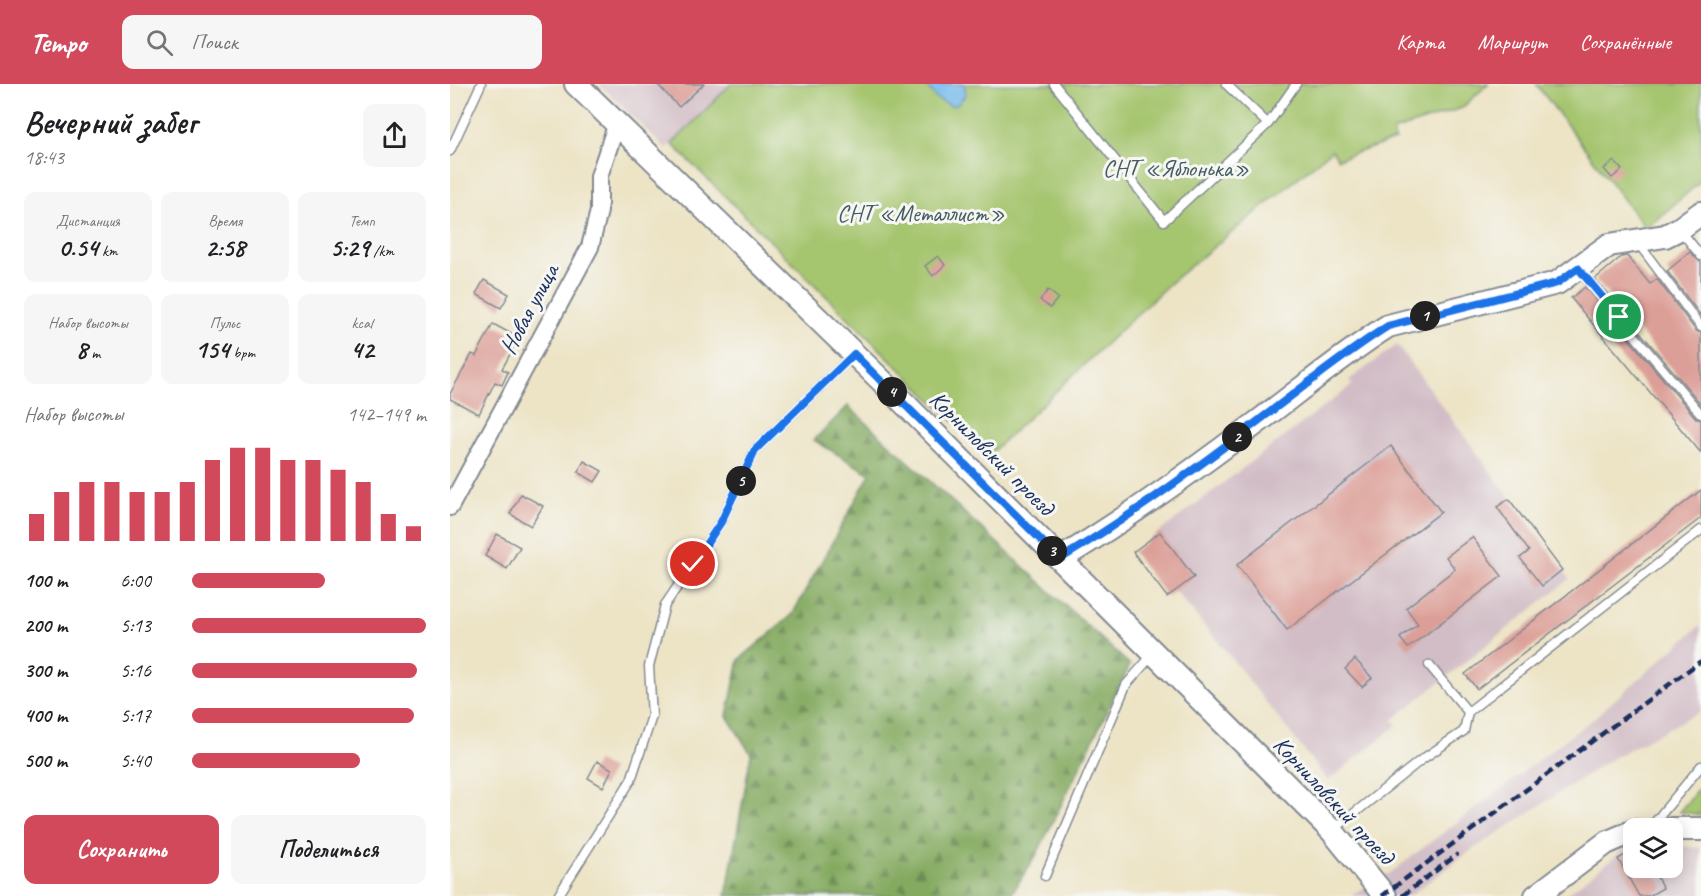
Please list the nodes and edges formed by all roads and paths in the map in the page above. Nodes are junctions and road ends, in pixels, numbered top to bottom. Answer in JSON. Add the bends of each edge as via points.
{"nodes":[{"id":1,"x":481,"y":84,"type":"edge"},
{"id":2,"x":576,"y":84,"type":"edge"},
{"id":3,"x":1054,"y":84,"type":"edge"},
{"id":4,"x":1226,"y":84,"type":"edge"},
{"id":5,"x":1296,"y":84,"type":"edge"},
{"id":6,"x":617,"y":123,"type":"junction"},
{"id":7,"x":1268,"y":124,"type":"junction"},
{"id":8,"x":450,"y":151,"type":"edge"},
{"id":9,"x":1701,"y":213,"type":"edge"},
{"id":10,"x":1679,"y":229,"type":"junction"},
{"id":11,"x":1637,"y":241,"type":"junction"},
{"id":12,"x":1701,"y":256,"type":"edge"},
{"id":13,"x":1578,"y":268,"type":"junction"},
{"id":14,"x":1701,"y":327,"type":"edge"},
{"id":15,"x":854,"y":354,"type":"junction"},
{"id":16,"x":1701,"y":414,"type":"edge"},
{"id":17,"x":450,"y":507,"type":"edge"},
{"id":18,"x":1701,"y":530,"type":"edge"},
{"id":19,"x":1060,"y":559,"type":"junction"},
{"id":20,"x":1154,"y":653,"type":"junction"},
{"id":21,"x":1429,"y":665,"type":"dead end"},
{"id":22,"x":1467,"y":712,"type":"junction"},
{"id":23,"x":1701,"y":765,"type":"edge"},
{"id":24,"x":1658,"y":818,"type":"edge"},
{"id":25,"x":1683,"y":829,"type":"edge"},
{"id":26,"x":1701,"y":830,"type":"edge"},
{"id":27,"x":1332,"y":831,"type":"junction"},
{"id":28,"x":1623,"y":836,"type":"edge"},
{"id":29,"x":1044,"y":876,"type":"dead end"},
{"id":30,"x":558,"y":896,"type":"edge"},
{"id":31,"x":1384,"y":896,"type":"edge"},
{"id":32,"x":1536,"y":896,"type":"edge"}],
"edges":[{"from":1,"to":8,"type":"lane"},
{"from":2,"to":6,"type":"street","name":"Корниловский проезд"},
{"from":3,"to":7,"type":"lane","via":[[1164,221]]},
{"from":4,"to":7,"type":"lane"},
{"from":5,"to":7,"type":"lane"},
{"from":6,"to":15,"type":"street","name":"Корниловский проезд"},
{"from":6,"to":17,"type":"street","name":"Новая улица","via":[[599,176],[599,212],[590,247]]},
{"from":9,"to":10,"type":"street"},
{"from":10,"to":11,"type":"street"},
{"from":10,"to":12,"type":"lane"},
{"from":11,"to":13,"type":"street","via":[[1609,244]]},
{"from":11,"to":14,"type":"lane"},
{"from":13,"to":16,"type":"lane"},
{"from":13,"to":19,"type":"street","via":[[1557,283],[1388,326],[1110,528]]},
{"from":15,"to":19,"type":"street","name":"Корниловский проезд"},
{"from":15,"to":30,"type":"lane","via":[[755,450],[721,522],[665,605],[649,666],[652,716],[631,780]]},
{"from":18,"to":22,"type":"lane"},
{"from":19,"to":20,"type":"street","name":"Корниловский проезд"},
{"from":20,"to":27,"type":"street","name":"Корниловский проезд"},
{"from":20,"to":29,"type":"lane","via":[[1126,685]]},
{"from":21,"to":22,"type":"lane"},
{"from":22,"to":27,"type":"lane","via":[[1464,731]]},
{"from":23,"to":24,"type":"lane"},
{"from":25,"to":26,"type":"street"},
{"from":27,"to":31,"type":"street","name":"Корниловский проезд"},
{"from":28,"to":32,"type":"street","via":[[1606,843]]}]}
